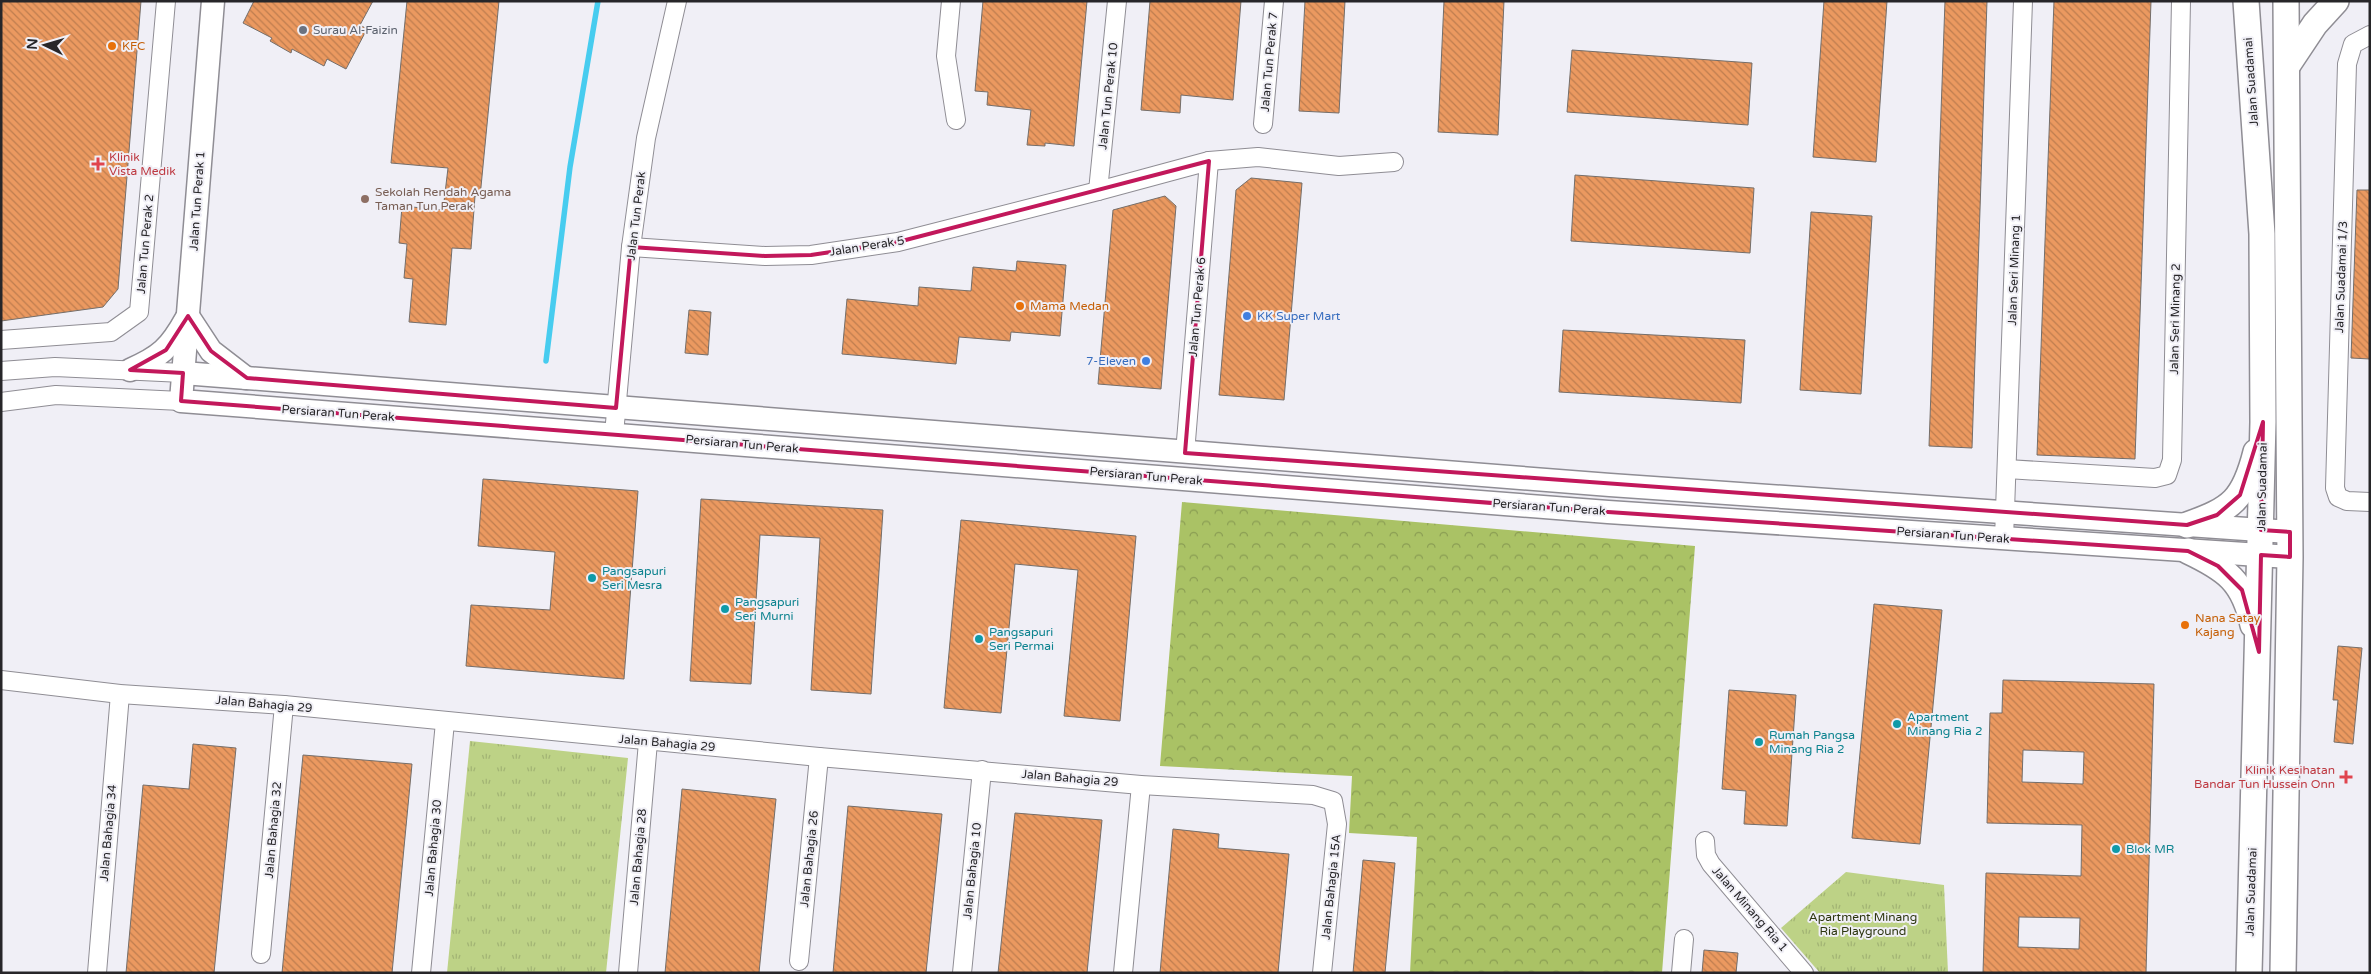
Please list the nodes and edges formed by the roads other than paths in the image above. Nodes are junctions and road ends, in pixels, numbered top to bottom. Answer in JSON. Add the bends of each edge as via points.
{"nodes":[{"id":1,"x":166,"y":1,"type":"edge"},
{"id":2,"x":213,"y":1,"type":"edge"},
{"id":3,"x":677,"y":1,"type":"edge"},
{"id":4,"x":951,"y":1,"type":"edge"},
{"id":5,"x":1117,"y":1,"type":"edge"},
{"id":6,"x":1274,"y":1,"type":"edge"},
{"id":7,"x":2023,"y":1,"type":"edge"},
{"id":8,"x":2181,"y":1,"type":"edge"},
{"id":9,"x":2246,"y":1,"type":"edge"},
{"id":10,"x":2286,"y":1,"type":"edge"},
{"id":11,"x":2336,"y":1,"type":"edge"},
{"id":12,"x":2370,"y":35,"type":"edge"},
{"id":13,"x":2287,"y":66,"type":"junction"},
{"id":14,"x":956,"y":120,"type":"dead end"},
{"id":15,"x":1263,"y":124,"type":"dead end"},
{"id":16,"x":1208,"y":160,"type":"junction"},
{"id":17,"x":1394,"y":162,"type":"dead end"},
{"id":18,"x":1098,"y":191,"type":"junction"},
{"id":19,"x":631,"y":247,"type":"junction"},
{"id":20,"x":188,"y":316,"type":"junction"},
{"id":21,"x":1,"y":340,"type":"edge"},
{"id":22,"x":130,"y":370,"type":"junction"},
{"id":23,"x":1,"y":371,"type":"edge"},
{"id":24,"x":183,"y":373,"type":"junction"},
{"id":25,"x":247,"y":378,"type":"junction"},
{"id":26,"x":181,"y":401,"type":"junction"},
{"id":27,"x":1,"y":402,"type":"edge"},
{"id":28,"x":616,"y":408,"type":"junction"},
{"id":29,"x":2263,"y":422,"type":"junction"},
{"id":30,"x":614,"y":434,"type":"junction"},
{"id":31,"x":1185,"y":453,"type":"junction"},
{"id":32,"x":2007,"y":470,"type":"junction"},
{"id":33,"x":2370,"y":502,"type":"edge"},
{"id":34,"x":2006,"y":512,"type":"junction"},
{"id":35,"x":2187,"y":525,"type":"junction"},
{"id":36,"x":2261,"y":530,"type":"junction"},
{"id":37,"x":2290,"y":532,"type":"junction"},
{"id":38,"x":2004,"y":539,"type":"junction"},
{"id":39,"x":2188,"y":551,"type":"junction"},
{"id":40,"x":2261,"y":555,"type":"junction"},
{"id":41,"x":2290,"y":557,"type":"junction"},
{"id":42,"x":2259,"y":652,"type":"junction"},
{"id":43,"x":1,"y":680,"type":"edge"},
{"id":44,"x":120,"y":694,"type":"junction"},
{"id":45,"x":284,"y":705,"type":"junction"},
{"id":46,"x":445,"y":722,"type":"junction"},
{"id":47,"x":648,"y":742,"type":"junction"},
{"id":48,"x":820,"y":757,"type":"junction"},
{"id":49,"x":982,"y":770,"type":"junction"},
{"id":50,"x":1141,"y":785,"type":"junction"},
{"id":51,"x":1333,"y":801,"type":"joint"},
{"id":52,"x":1705,"y":841,"type":"dead end"},
{"id":53,"x":1684,"y":939,"type":"dead end"},
{"id":54,"x":261,"y":954,"type":"dead end"},
{"id":55,"x":799,"y":961,"type":"dead end"},
{"id":56,"x":97,"y":973,"type":"edge"},
{"id":57,"x":421,"y":973,"type":"edge"},
{"id":58,"x":628,"y":973,"type":"edge"},
{"id":59,"x":962,"y":973,"type":"edge"},
{"id":60,"x":1123,"y":973,"type":"edge"},
{"id":61,"x":1322,"y":973,"type":"edge"},
{"id":62,"x":1680,"y":973,"type":"edge"},
{"id":63,"x":1804,"y":973,"type":"edge"},
{"id":64,"x":2248,"y":973,"type":"edge"},
{"id":65,"x":2283,"y":973,"type":"edge"}],
"edges":[{"from":1,"to":21,"type":"street","name":"Jalan Tun Perak 2","via":[[139,312],[111,332]]},
{"from":2,"to":20,"type":"street","name":"Jalan Tun Perak 1"},
{"from":3,"to":19,"type":"street","name":"Jalan Tun Perak","via":[[646,138]]},
{"from":4,"to":14,"type":"street","via":[[946,56]]},
{"from":5,"to":18,"type":"street","name":"Jalan Tun Perak 10"},
{"from":6,"to":15,"type":"street","name":"Jalan Tun Perak 7"},
{"from":7,"to":32,"type":"street","name":"Jalan Seri Minang 1"},
{"from":8,"to":32,"type":"street","name":"Jalan Seri Minang 2","via":[[2172,460],[2167,475],[2154,478]]},
{"from":9,"to":29,"type":"main road","name":"Jalan Suadamai","via":[[2262,234]]},
{"from":10,"to":13,"type":"main road"},
{"from":11,"to":13,"type":"main road","via":[[2315,24]]},
{"from":12,"to":33,"type":"street","name":"Jalan Suadamai 1/3","via":[[2353,44],[2346,64],[2335,488],[2338,497]]},
{"from":13,"to":37,"type":"main road"},
{"from":16,"to":17,"type":"street","name":"Jalan Perak 5","via":[[1258,157],[1339,166]]},
{"from":16,"to":18,"type":"street","name":"Jalan Perak 5"},
{"from":16,"to":31,"type":"street","name":"Jalan Tun Perak 6"},
{"from":18,"to":19,"type":"street","name":"Jalan Perak 5","via":[[898,242],[810,255],[765,256]]},
{"from":19,"to":28,"type":"street","name":"Jalan Tun Perak"},
{"from":20,"to":22,"type":"street","via":[[166,350],[154,360]]},
{"from":20,"to":24,"type":"street","name":"Jalan Tun Perak 1"},
{"from":20,"to":25,"type":"street","via":[[211,351]]},
{"from":22,"to":23,"type":"street","name":"Persiaran Tun Perak","via":[[55,367]]},
{"from":22,"to":24,"type":"street","name":"Persiaran Tun Perak"},
{"from":24,"to":25,"type":"street","name":"Persiaran Tun Perak"},
{"from":24,"to":26,"type":"street","name":"Jalan Tun Perak 1"},
{"from":25,"to":28,"type":"street","name":"Persiaran Tun Perak"},
{"from":26,"to":27,"type":"street","name":"Persiaran Tun Perak","via":[[56,395]]},
{"from":26,"to":30,"type":"street","name":"Persiaran Tun Perak"},
{"from":28,"to":30,"type":"street","name":"Jalan Tun Perak"},
{"from":28,"to":31,"type":"street","name":"Persiaran Tun Perak"},
{"from":29,"to":35,"type":"main road","via":[[2254,459],[2240,495],[2217,515]]},
{"from":29,"to":36,"type":"main road","name":"Jalan Suadamai"},
{"from":30,"to":38,"type":"street","name":"Persiaran Tun Perak","via":[[1608,512]]},
{"from":31,"to":34,"type":"street","name":"Persiaran Tun Perak"},
{"from":32,"to":34,"type":"street","name":"Jalan Seri Minang 1"},
{"from":34,"to":35,"type":"street","name":"Persiaran Tun Perak"},
{"from":34,"to":38,"type":"street","name":"Jalan Seri Minang 1"},
{"from":35,"to":36,"type":"street","name":"Persiaran Tun Perak"},
{"from":36,"to":37,"type":"street","name":"Persiaran Tun Perak"},
{"from":36,"to":40,"type":"main road","name":"Jalan Suadamai"},
{"from":37,"to":41,"type":"main road"},
{"from":38,"to":39,"type":"street","name":"Persiaran Tun Perak"},
{"from":39,"to":40,"type":"street","name":"Persiaran Tun Perak"},
{"from":39,"to":42,"type":"main road","via":[[2218,566],[2242,590]]},
{"from":40,"to":41,"type":"street","name":"Persiaran Tun Perak"},
{"from":40,"to":42,"type":"main road","name":"Jalan Suadamai"},
{"from":41,"to":65,"type":"main road"},
{"from":42,"to":64,"type":"main road","name":"Jalan Suadamai"},
{"from":43,"to":44,"type":"street","name":"Jalan Bahagia 29"},
{"from":44,"to":45,"type":"street","name":"Jalan Bahagia 29"},
{"from":44,"to":56,"type":"street","name":"Jalan Bahagia 34"},
{"from":45,"to":46,"type":"street","name":"Jalan Bahagia 29"},
{"from":45,"to":54,"type":"street","name":"Jalan Bahagia 32"},
{"from":46,"to":47,"type":"street","name":"Jalan Bahagia 29"},
{"from":46,"to":57,"type":"street","name":"Jalan Bahagia 30"},
{"from":47,"to":48,"type":"street","name":"Jalan Bahagia 29"},
{"from":47,"to":58,"type":"street","name":"Jalan Bahagia 28"},
{"from":48,"to":49,"type":"street","name":"Jalan Bahagia 29"},
{"from":48,"to":55,"type":"street","name":"Jalan Bahagia 26"},
{"from":49,"to":50,"type":"street","name":"Jalan Bahagia 29"},
{"from":49,"to":59,"type":"street","name":"Jalan Bahagia 10"},
{"from":50,"to":51,"type":"street","name":"Jalan Bahagia 29","via":[[1313,795]]},
{"from":50,"to":60,"type":"street"},
{"from":51,"to":61,"type":"street","name":"Jalan Bahagia 15A","via":[[1337,824]]},
{"from":52,"to":63,"type":"street","name":"Jalan Minang Ria 1","via":[[1706,855],[1711,864]]},
{"from":53,"to":62,"type":"street"}]}
